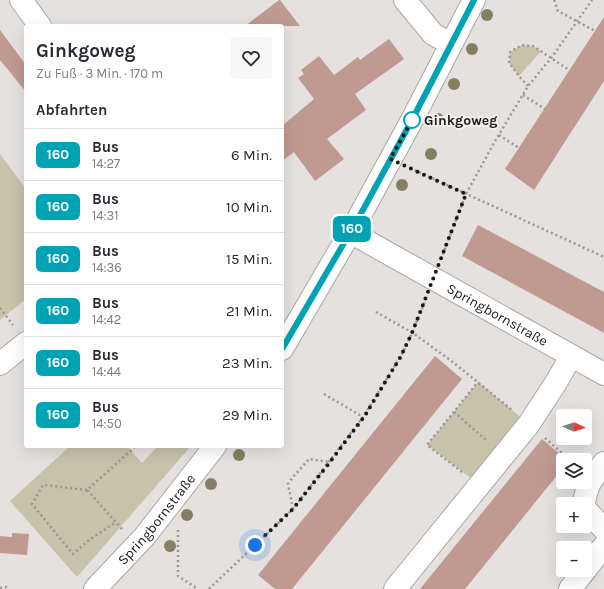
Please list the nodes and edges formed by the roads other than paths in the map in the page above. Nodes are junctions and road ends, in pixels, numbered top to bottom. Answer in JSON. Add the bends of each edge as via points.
{"nodes":[{"id":1,"x":21,"y":0,"type":"edge"},
{"id":2,"x":405,"y":0,"type":"edge"},
{"id":3,"x":474,"y":0,"type":"edge"},
{"id":4,"x":39,"y":24,"type":"edge"},
{"id":5,"x":451,"y":44,"type":"junction"},
{"id":6,"x":350,"y":232,"type":"junction"},
{"id":7,"x":284,"y":344,"type":"edge"},
{"id":8,"x":24,"y":345,"type":"edge"},
{"id":9,"x":571,"y":356,"type":"junction"},
{"id":10,"x":0,"y":364,"type":"edge"},
{"id":11,"x":604,"y":374,"type":"edge"},
{"id":12,"x":212,"y":448,"type":"edge"},
{"id":13,"x":604,"y":463,"type":"edge"},
{"id":14,"x":585,"y":497,"type":"edge"},
{"id":15,"x":592,"y":516,"type":"edge"},
{"id":16,"x":604,"y":529,"type":"edge"},
{"id":17,"x":604,"y":546,"type":"edge"},
{"id":18,"x":592,"y":561,"type":"edge"},
{"id":19,"x":579,"y":577,"type":"edge"},
{"id":20,"x":94,"y":589,"type":"edge"},
{"id":21,"x":395,"y":589,"type":"edge"},
{"id":22,"x":570,"y":589,"type":"edge"}],
"edges":[{"from":1,"to":4,"type":"street"},
{"from":2,"to":5,"type":"street","via":[[433,34]]},
{"from":3,"to":5,"type":"street"},
{"from":5,"to":6,"type":"street"},
{"from":6,"to":7,"type":"street"},
{"from":6,"to":9,"type":"street","name":"Springbornstraße"},
{"from":8,"to":10,"type":"street"},
{"from":9,"to":11,"type":"street","name":"Springbornstraße"},
{"from":9,"to":21,"type":"street","via":[[529,424]]},
{"from":12,"to":20,"type":"street","name":"Springbornstraße","via":[[146,536]]},
{"from":13,"to":14,"type":"street","via":[[592,478]]},
{"from":15,"to":16,"type":"street"},
{"from":17,"to":18,"type":"street"},
{"from":19,"to":22,"type":"street"}]}
